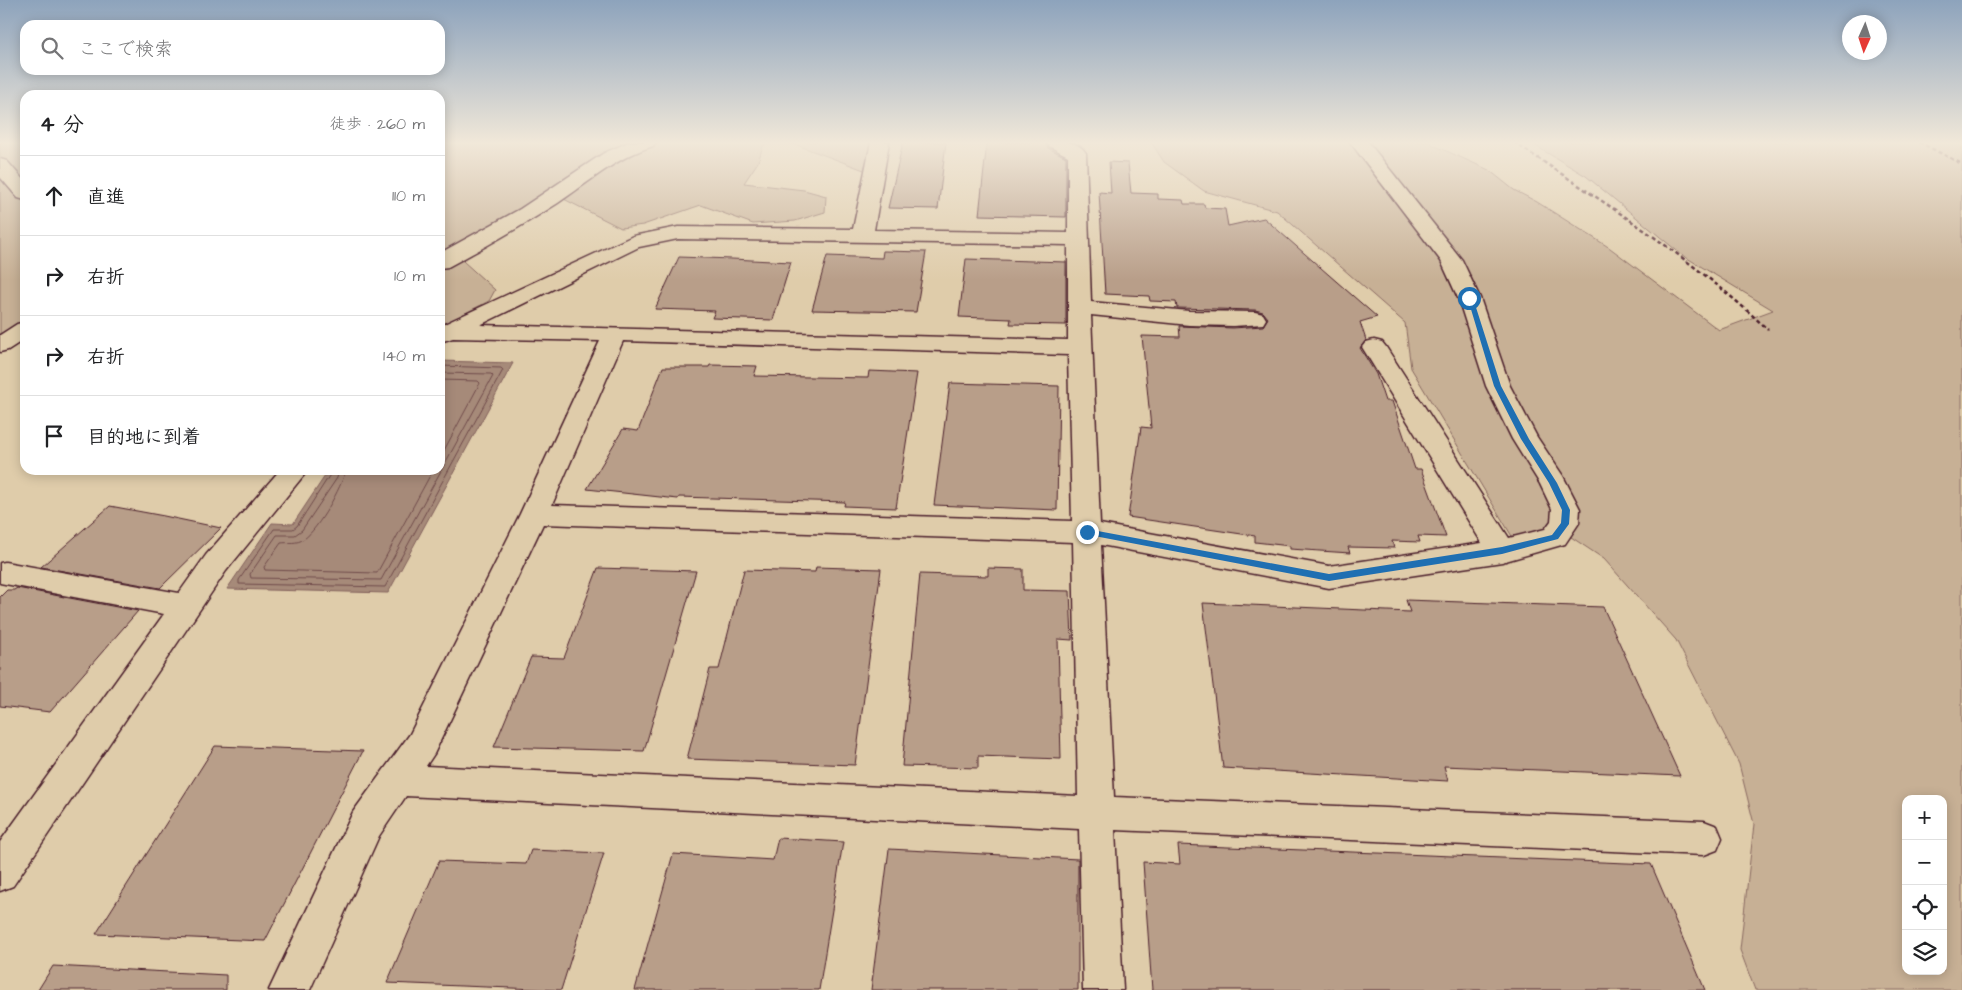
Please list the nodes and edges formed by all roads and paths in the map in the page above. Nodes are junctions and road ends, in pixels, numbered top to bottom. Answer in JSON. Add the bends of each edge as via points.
{"nodes":[{"id":1,"x":566,"y":188,"type":"edge"},
{"id":2,"x":871,"y":188,"type":"edge"},
{"id":3,"x":1077,"y":188,"type":"edge"},
{"id":4,"x":1395,"y":188,"type":"edge"},
{"id":5,"x":1582,"y":188,"type":"edge"},
{"id":6,"x":862,"y":236,"type":"junction"},
{"id":7,"x":1077,"y":239,"type":"junction"},
{"id":8,"x":445,"y":260,"type":"edge"},
{"id":9,"x":496,"y":308,"type":"junction"},
{"id":10,"x":1079,"y":308,"type":"junction"},
{"id":11,"x":1255,"y":319,"type":"dead end"},
{"id":12,"x":1768,"y":330,"type":"dead end"},
{"id":13,"x":20,"y":332,"type":"edge"},
{"id":14,"x":499,"y":332,"type":"junction"},
{"id":15,"x":445,"y":333,"type":"edge"},
{"id":16,"x":445,"y":333,"type":"edge"},
{"id":17,"x":614,"y":334,"type":"junction"},
{"id":18,"x":0,"y":346,"type":"edge"},
{"id":19,"x":1374,"y":347,"type":"dead end"},
{"id":20,"x":1080,"y":348,"type":"junction"},
{"id":21,"x":290,"y":475,"type":"edge"},
{"id":22,"x":534,"y":514,"type":"junction"},
{"id":23,"x":1087,"y":532,"type":"junction"},
{"id":24,"x":1502,"y":551,"type":"junction"},
{"id":25,"x":5,"y":573,"type":"dead end"},
{"id":26,"x":186,"y":606,"type":"junction"},
{"id":27,"x":396,"y":780,"type":"junction"},
{"id":28,"x":1097,"y":813,"type":"junction"},
{"id":29,"x":1704,"y":838,"type":"dead end"},
{"id":30,"x":0,"y":873,"type":"edge"},
{"id":31,"x":288,"y":990,"type":"edge"},
{"id":32,"x":1103,"y":990,"type":"edge"}],
"edges":[{"from":1,"to":8,"type":"street","via":[[490,237]]},
{"from":2,"to":6,"type":"street"},
{"from":3,"to":7,"type":"street"},
{"from":4,"to":24,"type":"street","via":[[1451,260],[1469,298],[1498,386],[1566,510],[1565,524],[1555,537]]},
{"from":5,"to":12,"type":"path","via":[[1683,257]]},
{"from":6,"to":7,"type":"street"},
{"from":6,"to":9,"type":"street","via":[[678,233],[633,242]]},
{"from":7,"to":10,"type":"street"},
{"from":9,"to":14,"type":"street"},
{"from":9,"to":15,"type":"street"},
{"from":10,"to":11,"type":"street","via":[[1183,318]]},
{"from":10,"to":20,"type":"street"},
{"from":13,"to":18,"type":"street"},
{"from":14,"to":16,"type":"street"},
{"from":14,"to":17,"type":"street"},
{"from":17,"to":20,"type":"street"},
{"from":17,"to":22,"type":"street"},
{"from":19,"to":24,"type":"street"},
{"from":20,"to":23,"type":"street"},
{"from":21,"to":26,"type":"street","via":[[216,563]]},
{"from":22,"to":23,"type":"street"},
{"from":22,"to":27,"type":"street","via":[[422,744]]},
{"from":23,"to":24,"type":"street","via":[[1329,577]]},
{"from":23,"to":28,"type":"street"},
{"from":25,"to":26,"type":"street"},
{"from":26,"to":30,"type":"street"},
{"from":27,"to":28,"type":"street"},
{"from":27,"to":31,"type":"street","via":[[366,824]]},
{"from":28,"to":29,"type":"street"},
{"from":28,"to":32,"type":"street"}]}
